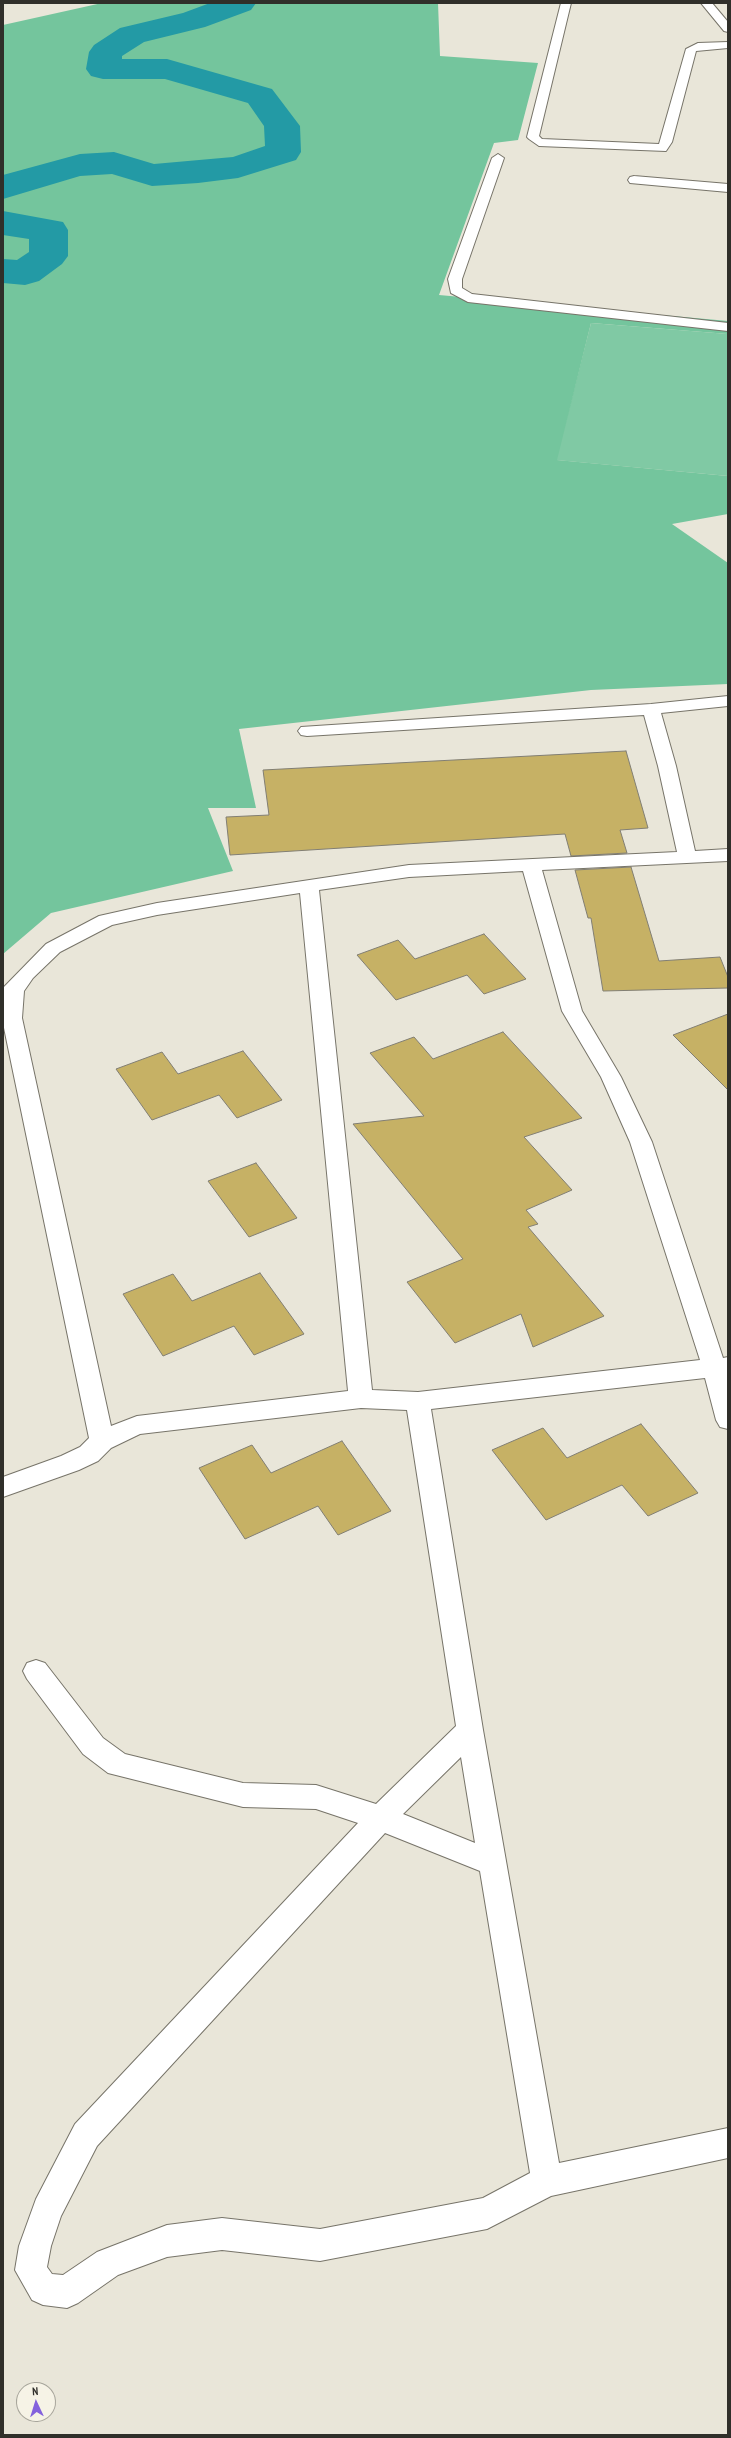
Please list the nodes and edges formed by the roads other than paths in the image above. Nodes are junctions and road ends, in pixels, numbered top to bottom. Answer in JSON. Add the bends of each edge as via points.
{"nodes":[{"id":1,"x":566,"y":3,"type":"edge"},
{"id":2,"x":706,"y":3,"type":"edge"},
{"id":3,"x":728,"y":30,"type":"edge"},
{"id":4,"x":728,"y":45,"type":"edge"},
{"id":5,"x":498,"y":158,"type":"dead end"},
{"id":6,"x":634,"y":180,"type":"dead end"},
{"id":7,"x":728,"y":188,"type":"edge"},
{"id":8,"x":728,"y":327,"type":"edge"},
{"id":9,"x":728,"y":701,"type":"edge"},
{"id":10,"x":652,"y":709,"type":"junction"},
{"id":11,"x":307,"y":731,"type":"dead end"},
{"id":12,"x":728,"y":855,"type":"edge"},
{"id":13,"x":687,"y":857,"type":"junction"},
{"id":14,"x":531,"y":865,"type":"junction"},
{"id":15,"x":308,"y":886,"type":"junction"},
{"id":16,"x":8,"y":993,"type":"edge"},
{"id":17,"x":721,"y":1367,"type":"edge"},
{"id":18,"x":361,"y":1400,"type":"junction"},
{"id":19,"x":418,"y":1401,"type":"junction"},
{"id":20,"x":728,"y":1420,"type":"edge"},
{"id":21,"x":102,"y":1441,"type":"junction"},
{"id":22,"x":3,"y":1487,"type":"edge"},
{"id":23,"x":36,"y":1671,"type":"dead end"},
{"id":24,"x":470,"y":1730,"type":"junction"},
{"id":25,"x":381,"y":1818,"type":"junction"},
{"id":26,"x":492,"y":1863,"type":"junction"},
{"id":27,"x":728,"y":2143,"type":"edge"},
{"id":28,"x":547,"y":2181,"type":"junction"}],
"edges":[{"from":1,"to":4,"type":"street","via":[[533,137],[539,142],[662,148],[666,142],[690,49],[698,46]]},
{"from":2,"to":3,"type":"street"},
{"from":5,"to":8,"type":"street","via":[[455,279],[456,290],[468,298]]},
{"from":6,"to":7,"type":"street"},
{"from":9,"to":10,"type":"street"},
{"from":10,"to":11,"type":"street"},
{"from":10,"to":13,"type":"street"},
{"from":12,"to":13,"type":"street"},
{"from":13,"to":14,"type":"street"},
{"from":14,"to":15,"type":"street","via":[[409,871]]},
{"from":14,"to":17,"type":"street","via":[[572,1011],[611,1077],[641,1142]]},
{"from":15,"to":16,"type":"street","via":[[157,909],[106,920],[53,948]]},
{"from":15,"to":18,"type":"street"},
{"from":16,"to":21,"type":"street"},
{"from":17,"to":19,"type":"street"},
{"from":17,"to":20,"type":"street"},
{"from":18,"to":19,"type":"street"},
{"from":18,"to":21,"type":"street","via":[[137,1425]]},
{"from":19,"to":24,"type":"street"},
{"from":21,"to":22,"type":"street","via":[[89,1454],[70,1463]]},
{"from":23,"to":25,"type":"street","via":[[93,1746],[118,1764],[243,1795],[316,1797]]},
{"from":24,"to":25,"type":"street"},
{"from":24,"to":26,"type":"street"},
{"from":25,"to":26,"type":"street"},
{"from":25,"to":28,"type":"street","via":[[86,2135],[47,2210],[35,2246],[31,2270],[43,2289],[67,2292],[108,2263],[167,2241],[222,2234],[320,2245],[487,2213]]},
{"from":26,"to":28,"type":"street"},
{"from":27,"to":28,"type":"street"}]}
